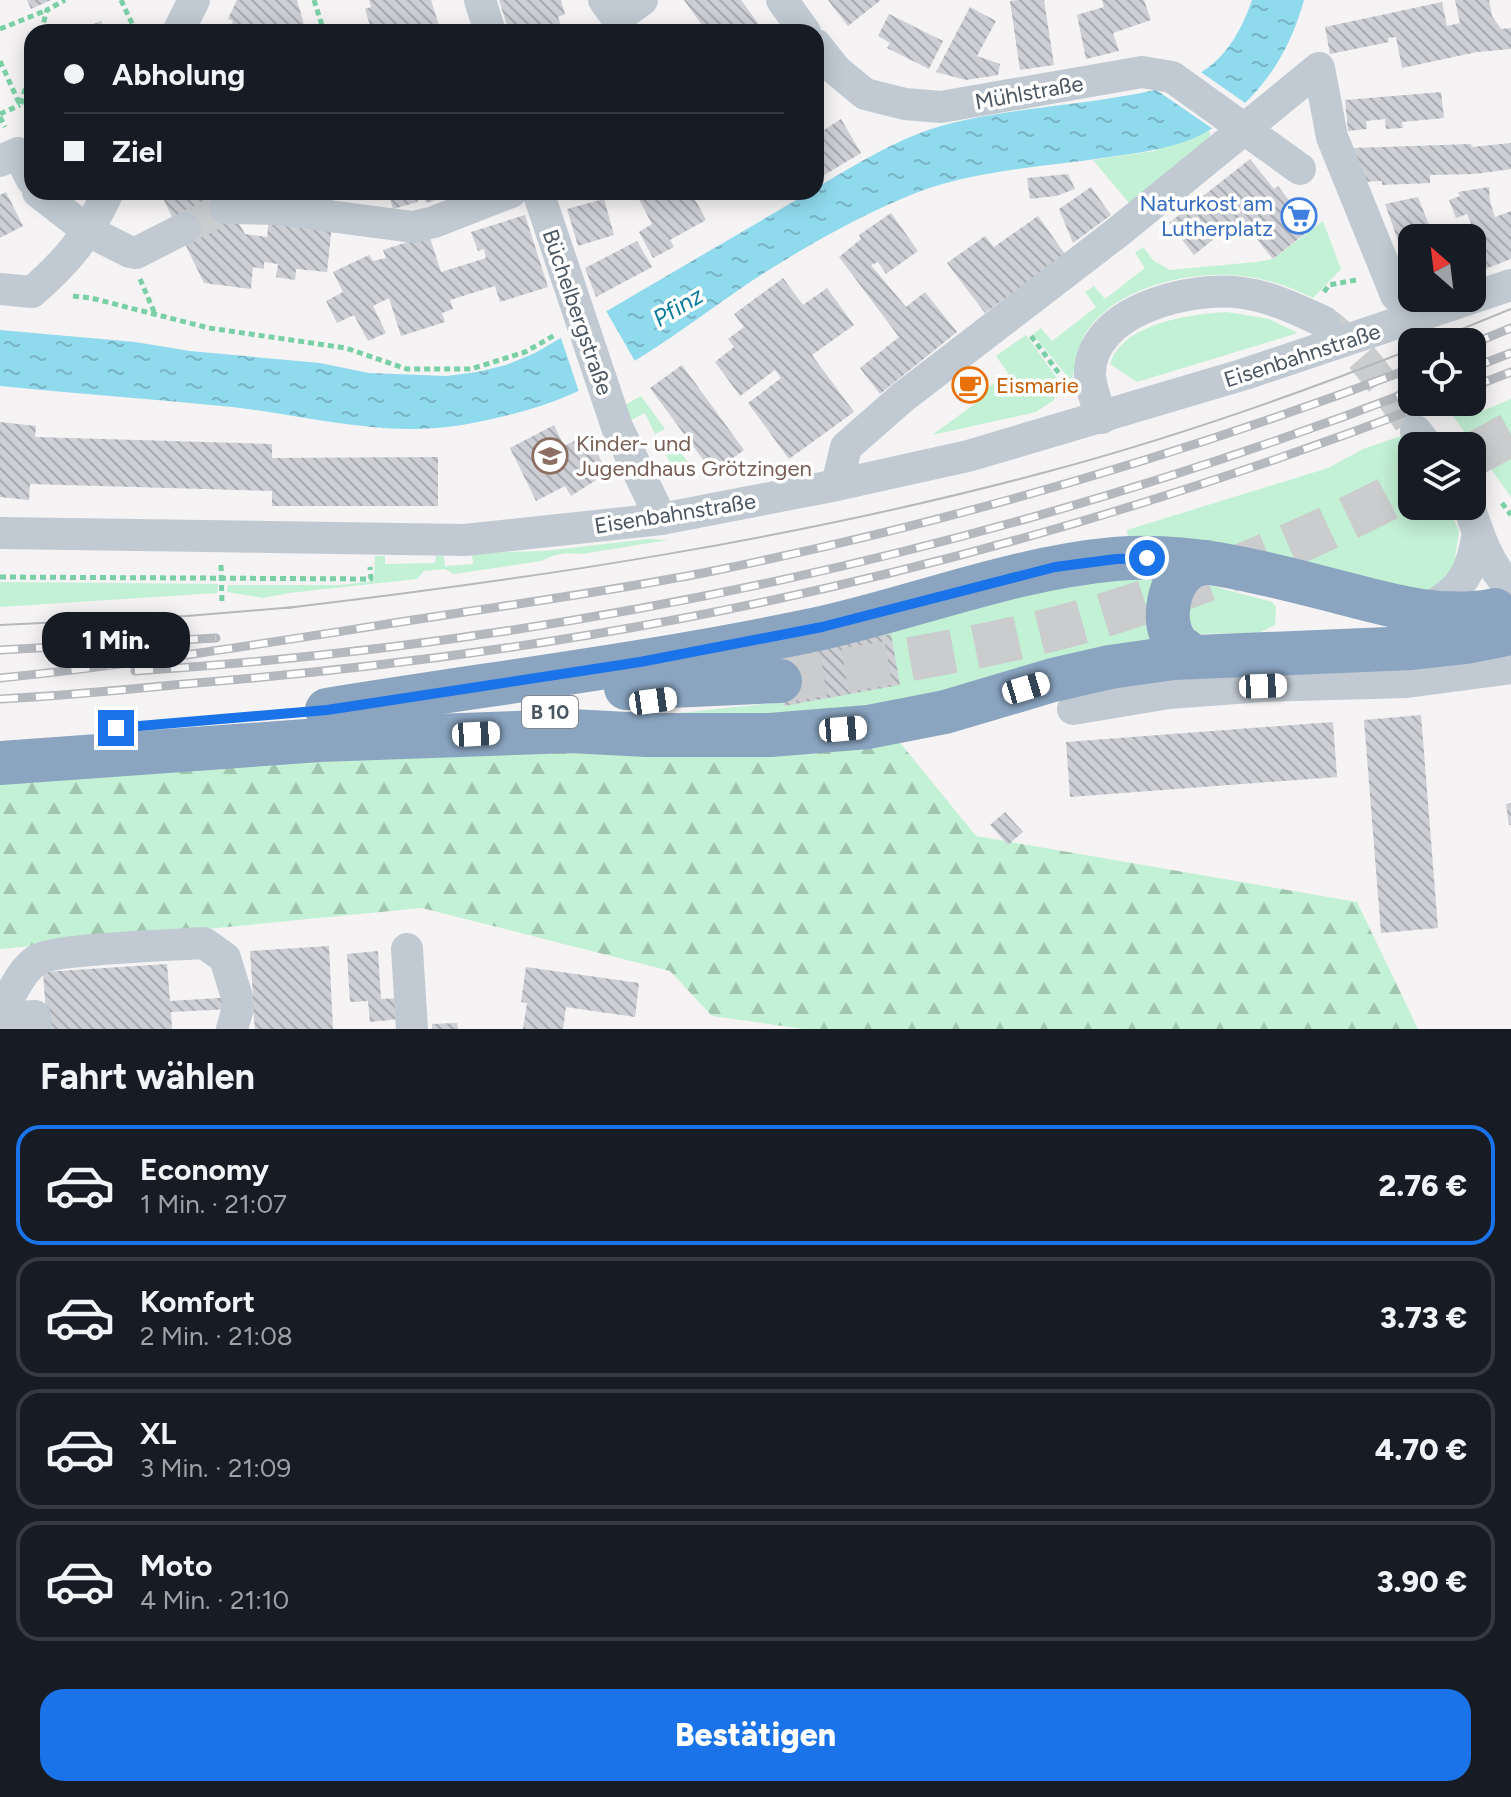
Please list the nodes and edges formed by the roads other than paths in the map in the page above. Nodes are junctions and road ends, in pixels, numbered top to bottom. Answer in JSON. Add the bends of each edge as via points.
{"nodes":[{"id":1,"x":194,"y":0,"type":"edge"},
{"id":2,"x":480,"y":0,"type":"edge"},
{"id":3,"x":604,"y":0,"type":"edge"},
{"id":4,"x":642,"y":0,"type":"edge"},
{"id":5,"x":782,"y":0,"type":"edge"},
{"id":6,"x":182,"y":24,"type":"edge"},
{"id":7,"x":488,"y":24,"type":"edge"},
{"id":8,"x":799,"y":24,"type":"edge"},
{"id":9,"x":824,"y":55,"type":"edge"},
{"id":10,"x":1239,"y":123,"type":"junction"},
{"id":11,"x":1332,"y":137,"type":"junction"},
{"id":12,"x":0,"y":161,"type":"edge"},
{"id":13,"x":24,"y":165,"type":"edge"},
{"id":14,"x":48,"y":200,"type":"edge"},
{"id":15,"x":104,"y":200,"type":"edge"},
{"id":16,"x":490,"y":200,"type":"edge"},
{"id":17,"x":541,"y":200,"type":"edge"},
{"id":18,"x":225,"y":208,"type":"tunnel mouth"},
{"id":19,"x":185,"y":228,"type":"tunnel mouth"},
{"id":20,"x":88,"y":231,"type":"junction"},
{"id":21,"x":1511,"y":285,"type":"edge"},
{"id":22,"x":0,"y":289,"type":"edge"},
{"id":23,"x":1396,"y":295,"type":"dead end"},
{"id":24,"x":1326,"y":308,"type":"tunnel mouth"},
{"id":25,"x":1098,"y":407,"type":"junction"},
{"id":26,"x":837,"y":485,"type":"junction"},
{"id":27,"x":661,"y":519,"type":"junction"},
{"id":28,"x":1473,"y":520,"type":"edge"},
{"id":29,"x":1476,"y":520,"type":"edge"},
{"id":30,"x":1480,"y":520,"type":"edge"},
{"id":31,"x":0,"y":533,"type":"edge"},
{"id":32,"x":1511,"y":549,"type":"edge"},
{"id":33,"x":1206,"y":562,"type":"junction"},
{"id":34,"x":1270,"y":574,"type":"junction"},
{"id":35,"x":1511,"y":588,"type":"edge"},
{"id":36,"x":1511,"y":607,"type":"edge"},
{"id":37,"x":1419,"y":613,"type":"junction"},
{"id":38,"x":1511,"y":633,"type":"edge"},
{"id":39,"x":1253,"y":654,"type":"junction"},
{"id":40,"x":1178,"y":662,"type":"junction"},
{"id":41,"x":1511,"y":668,"type":"edge"},
{"id":42,"x":1073,"y":709,"type":"dead end"},
{"id":43,"x":324,"y":725,"type":"junction"},
{"id":44,"x":0,"y":738,"type":"edge"},
{"id":45,"x":0,"y":763,"type":"edge"},
{"id":46,"x":407,"y":949,"type":"dead end"},
{"id":47,"x":236,"y":1012,"type":"edge"},
{"id":48,"x":0,"y":1018,"type":"edge"},
{"id":49,"x":1,"y":1029,"type":"edge"},
{"id":50,"x":36,"y":1029,"type":"edge"},
{"id":51,"x":412,"y":1029,"type":"edge"}],
"edges":[{"from":1,"to":6,"type":"street"},
{"from":2,"to":7,"type":"street"},
{"from":3,"to":4,"type":"street","via":[[617,18]]},
{"from":5,"to":8,"type":"street"},
{"from":9,"to":10,"type":"street","name":"Mühlstraße","via":[[865,94],[905,104],[941,107],[1142,72],[1172,77]]},
{"from":10,"to":11,"type":"street","name":"Mühlstraße","via":[[1297,166]]},
{"from":10,"to":11,"type":"street","via":[[1319,68]]},
{"from":10,"to":26,"type":"street","via":[[846,447]]},
{"from":11,"to":23,"type":"street"},
{"from":12,"to":13,"type":"street","via":[[18,153]]},
{"from":14,"to":20,"type":"street"},
{"from":15,"to":20,"type":"street"},
{"from":16,"to":18,"type":"street","via":[[413,227],[276,209]]},
{"from":17,"to":27,"type":"street","name":"Büchelbergstraße","via":[[617,427]]},
{"from":19,"to":20,"type":"street","via":[[136,253]]},
{"from":20,"to":22,"type":"street","via":[[66,262],[32,292]]},
{"from":21,"to":25,"type":"street","name":"Eisenbahnstraße","via":[[1245,374]]},
{"from":24,"to":25,"type":"street","via":[[1215,291],[1176,296],[1144,308],[1102,339],[1092,359],[1090,376]]},
{"from":25,"to":26,"type":"street","name":"Eisenbahnstraße","via":[[968,456]]},
{"from":26,"to":27,"type":"street","name":"Eisenbahnstraße"},
{"from":27,"to":31,"type":"street","name":"Eisenbahnstraße","via":[[465,540]]},
{"from":28,"to":37,"type":"street","via":[[1472,562],[1462,585]]},
{"from":29,"to":35,"type":"street"},
{"from":30,"to":32,"type":"street"},
{"from":33,"to":34,"type":"highway"},
{"from":33,"to":40,"type":"highway","via":[[1187,570],[1168,603]]},
{"from":33,"to":43,"type":"highway","via":[[1116,559],[1055,567],[807,630]]},
{"from":34,"to":37,"type":"highway"},
{"from":34,"to":39,"type":"highway","via":[[1299,600],[1298,624],[1275,646]]},
{"from":36,"to":37,"type":"highway","via":[[1454,615]]},
{"from":38,"to":39,"type":"highway","via":[[1412,648]]},
{"from":39,"to":40,"type":"highway"},
{"from":40,"to":41,"type":"street","via":[[1263,686],[1407,682]]},
{"from":40,"to":42,"type":"street"},
{"from":40,"to":43,"type":"highway","via":[[1053,680],[945,712],[868,727],[770,735]]},
{"from":43,"to":43,"type":"highway","number":"B 10","via":[[472,720],[780,681],[471,702]]},
{"from":43,"to":44,"type":"highway","number":"B 10"},
{"from":43,"to":45,"type":"highway","number":"B 10"},
{"from":46,"to":51,"type":"street"},
{"from":47,"to":48,"type":"street","via":[[225,958],[204,943],[38,959],[19,977]]},
{"from":48,"to":49,"type":"street"},
{"from":48,"to":50,"type":"street","via":[[35,1016]]}]}
